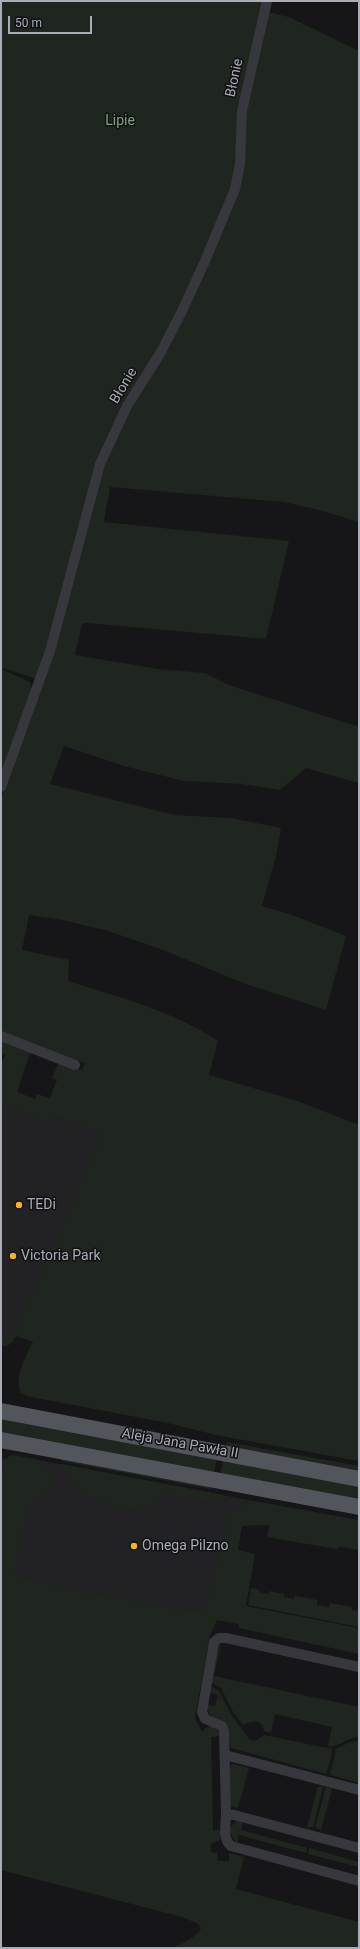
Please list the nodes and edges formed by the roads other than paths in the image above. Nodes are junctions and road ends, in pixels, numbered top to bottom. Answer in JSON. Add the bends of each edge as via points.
{"nodes":[{"id":1,"x":267,"y":1,"type":"edge"},
{"id":2,"x":1,"y":787,"type":"edge"},
{"id":3,"x":1,"y":1036,"type":"edge"},
{"id":4,"x":75,"y":1064,"type":"dead end"},
{"id":5,"x":1,"y":1410,"type":"edge"},
{"id":6,"x":1,"y":1440,"type":"edge"},
{"id":7,"x":359,"y":1479,"type":"edge"},
{"id":8,"x":359,"y":1507,"type":"edge"},
{"id":9,"x":359,"y":1667,"type":"edge"},
{"id":10,"x":225,"y":1755,"type":"junction"},
{"id":11,"x":359,"y":1790,"type":"edge"},
{"id":12,"x":226,"y":1814,"type":"junction"},
{"id":13,"x":359,"y":1848,"type":"edge"},
{"id":14,"x":359,"y":1880,"type":"edge"}],
"edges":[{"from":1,"to":2,"type":"street","name":"Błonie","via":[[242,111],[240,164],[235,189],[182,311],[161,352],[127,406],[100,464],[50,651]]},
{"from":3,"to":4,"type":"street"},
{"from":5,"to":7,"type":"main road","name":"Aleja Jana Pawła II"},
{"from":6,"to":8,"type":"main road","name":"Aleja Jana Pawła II"},
{"from":9,"to":10,"type":"street","via":[[219,1638],[214,1642],[202,1712],[208,1721],[222,1726]]},
{"from":10,"to":11,"type":"street"},
{"from":10,"to":12,"type":"street"},
{"from":12,"to":13,"type":"street"},
{"from":12,"to":14,"type":"street","via":[[226,1838],[230,1846]]}]}
